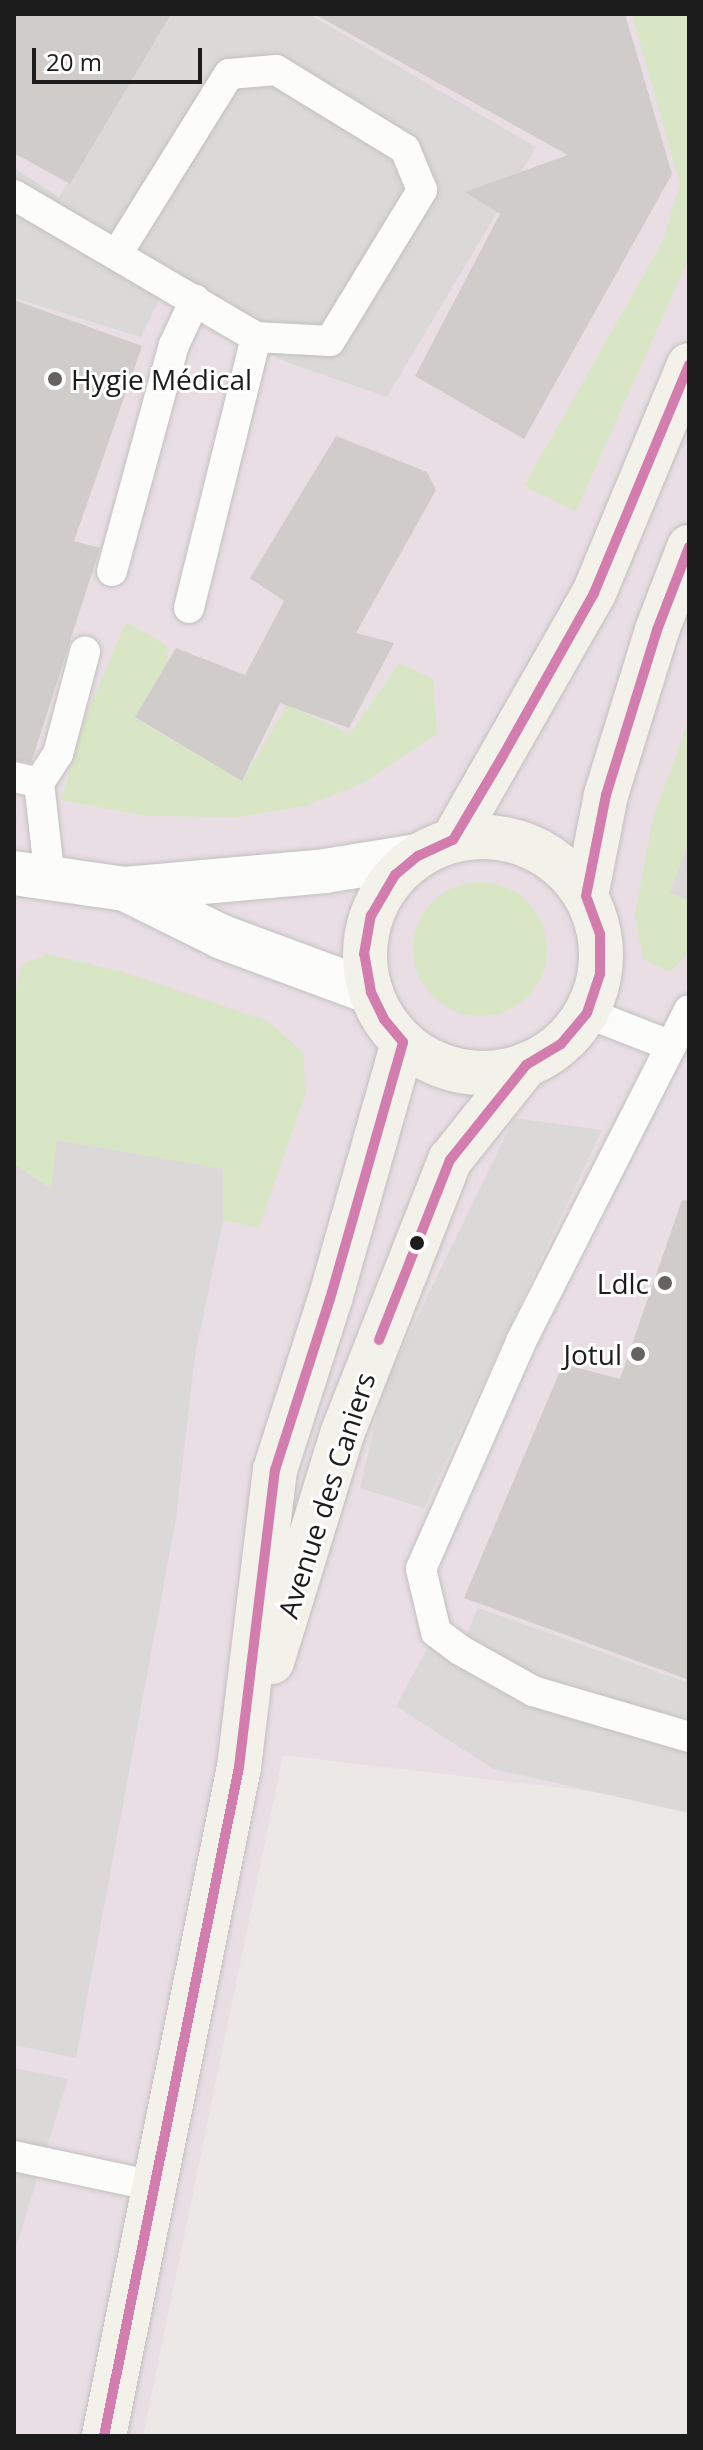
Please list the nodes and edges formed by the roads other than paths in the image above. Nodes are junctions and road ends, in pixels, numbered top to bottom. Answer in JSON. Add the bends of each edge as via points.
{"nodes":[{"id":1,"x":14,"y":195,"type":"edge"},
{"id":2,"x":117,"y":254,"type":"junction"},
{"id":3,"x":195,"y":300,"type":"junction"},
{"id":4,"x":256,"y":337,"type":"junction"},
{"id":5,"x":689,"y":365,"type":"edge"},
{"id":6,"x":689,"y":547,"type":"edge"},
{"id":7,"x":112,"y":571,"type":"dead end"},
{"id":8,"x":189,"y":608,"type":"dead end"},
{"id":9,"x":85,"y":652,"type":"dead end"},
{"id":10,"x":26,"y":780,"type":"edge"},
{"id":11,"x":436,"y":848,"type":"junction"},
{"id":12,"x":32,"y":876,"type":"edge"},
{"id":13,"x":125,"y":889,"type":"junction"},
{"id":14,"x":586,"y":896,"type":"junction"},
{"id":15,"x":371,"y":992,"type":"junction"},
{"id":16,"x":689,"y":1010,"type":"edge"},
{"id":17,"x":587,"y":1013,"type":"junction"},
{"id":18,"x":403,"y":1042,"type":"junction"},
{"id":19,"x":671,"y":1046,"type":"junction"},
{"id":20,"x":526,"y":1065,"type":"junction"},
{"id":21,"x":689,"y":1737,"type":"edge"},
{"id":22,"x":239,"y":1767,"type":"junction"},
{"id":23,"x":14,"y":2156,"type":"edge"},
{"id":24,"x":154,"y":2186,"type":"junction"},
{"id":25,"x":104,"y":2436,"type":"edge"}],
"edges":[{"from":1,"to":2,"type":"lane"},
{"from":2,"to":3,"type":"lane"},
{"from":2,"to":4,"type":"lane","via":[[229,74],[276,70],[405,149],[422,190],[330,341]]},
{"from":3,"to":4,"type":"lane"},
{"from":3,"to":7,"type":"lane","via":[[174,345]]},
{"from":4,"to":8,"type":"lane"},
{"from":5,"to":11,"type":"street","via":[[594,593]]},
{"from":6,"to":14,"type":"street","via":[[657,630],[606,795]]},
{"from":9,"to":10,"type":"lane","via":[[58,754]]},
{"from":10,"to":12,"type":"lane"},
{"from":11,"to":13,"type":"street","via":[[325,871]]},
{"from":11,"to":14,"type":"street","via":[[492,836],[528,845],[562,866]]},
{"from":11,"to":15,"type":"street","via":[[395,875],[371,916],[364,954]]},
{"from":12,"to":13,"type":"street"},
{"from":13,"to":15,"type":"street","via":[[222,937]]},
{"from":14,"to":17,"type":"street","via":[[600,934],[600,974]]},
{"from":15,"to":18,"type":"street"},
{"from":16,"to":19,"type":"lane"},
{"from":17,"to":19,"type":"lane"},
{"from":17,"to":20,"type":"street","via":[[561,1044]]},
{"from":18,"to":20,"type":"street","via":[[430,1061],[461,1071],[494,1073]]},
{"from":18,"to":22,"type":"street","name":"Avenue des Caniers","via":[[275,1470]]},
{"from":19,"to":21,"type":"lane","via":[[521,1342],[421,1569],[436,1632],[460,1650],[533,1691]]},
{"from":20,"to":22,"type":"street","name":"Avenue des Caniers","via":[[450,1160],[342,1434]]},
{"from":22,"to":24,"type":"street","name":"Avenue des Caniers"},
{"from":23,"to":24,"type":"lane"},
{"from":24,"to":25,"type":"street","name":"Avenue des Caniers"}]}
